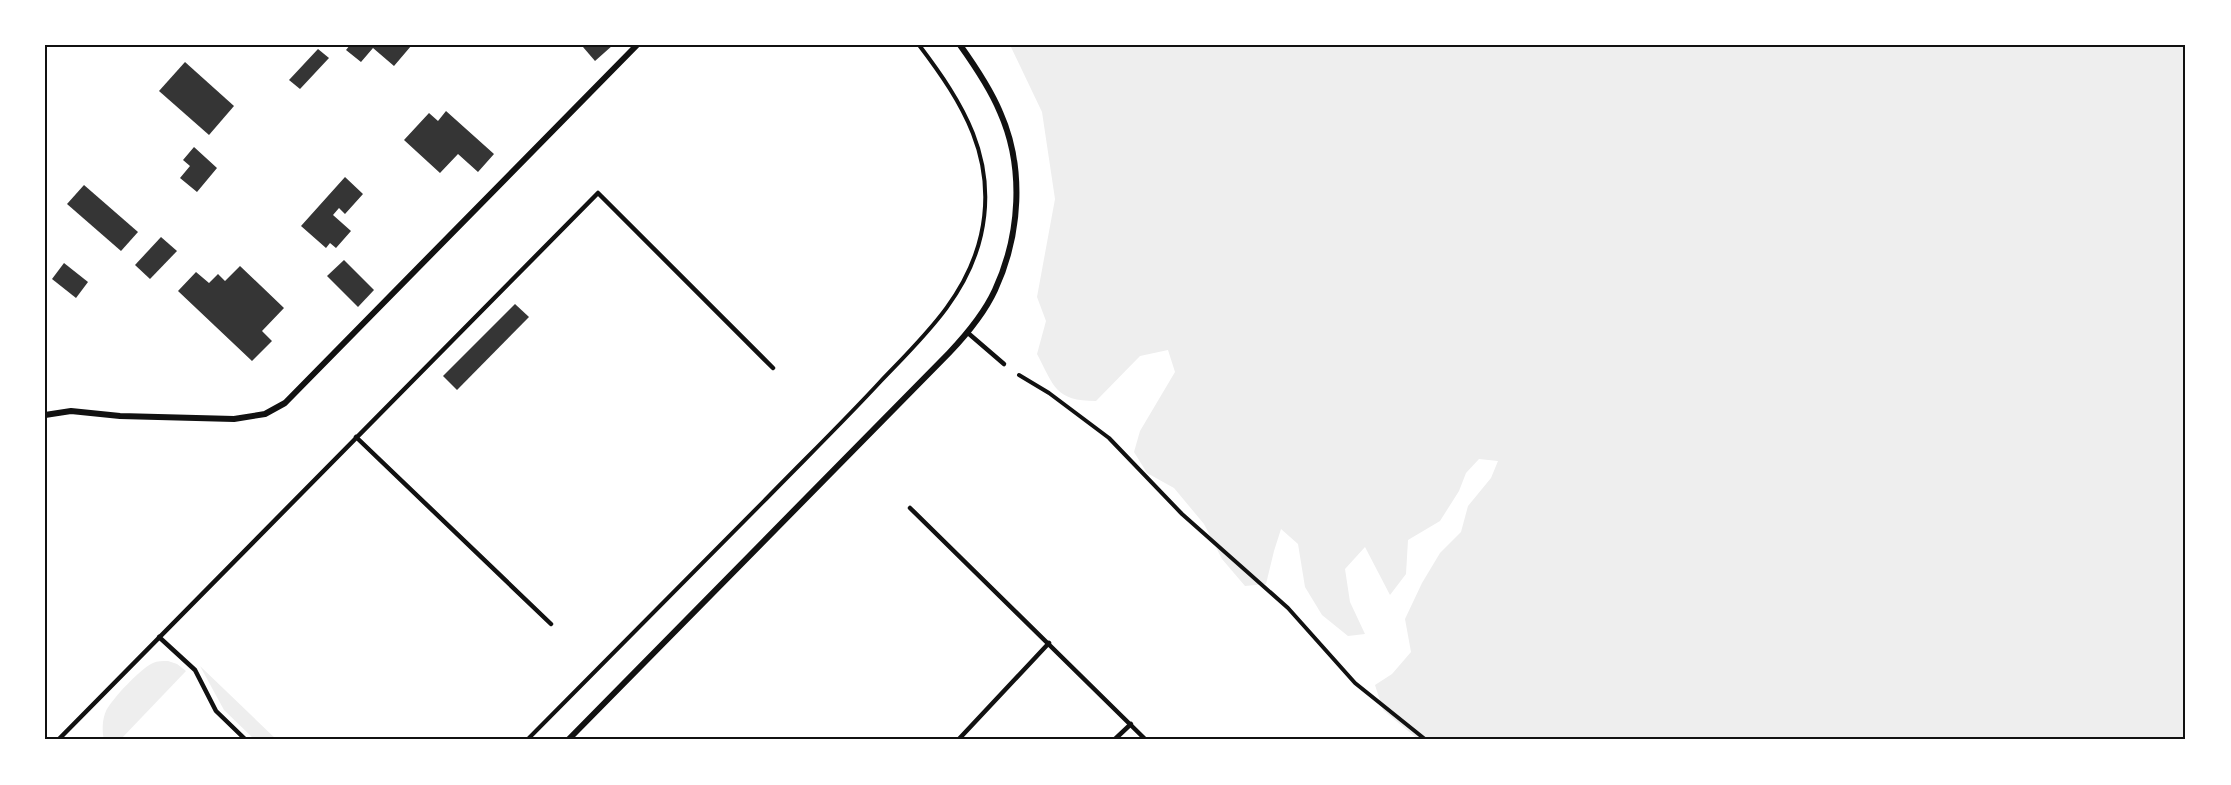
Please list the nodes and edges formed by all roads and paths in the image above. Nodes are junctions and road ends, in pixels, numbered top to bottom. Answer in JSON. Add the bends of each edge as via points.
{"nodes":[{"id":1,"x":638,"y":45,"type":"edge"},
{"id":2,"x":919,"y":45,"type":"edge"},
{"id":3,"x":960,"y":45,"type":"edge"},
{"id":4,"x":968,"y":333,"type":"junction"},
{"id":5,"x":1004,"y":364,"type":"joint"},
{"id":6,"x":774,"y":368,"type":"dead end"},
{"id":7,"x":45,"y":415,"type":"edge"},
{"id":8,"x":356,"y":437,"type":"junction"},
{"id":9,"x":910,"y":508,"type":"dead end"},
{"id":10,"x":551,"y":624,"type":"dead end"},
{"id":11,"x":159,"y":637,"type":"junction"},
{"id":12,"x":1049,"y":643,"type":"junction"},
{"id":13,"x":1131,"y":724,"type":"junction"},
{"id":14,"x":63,"y":734,"type":"junction"},
{"id":15,"x":58,"y":740,"type":"edge"},
{"id":16,"x":68,"y":740,"type":"edge"},
{"id":17,"x":246,"y":740,"type":"edge"},
{"id":18,"x":527,"y":740,"type":"edge"},
{"id":19,"x":568,"y":740,"type":"edge"},
{"id":20,"x":958,"y":740,"type":"edge"},
{"id":21,"x":1114,"y":740,"type":"edge"},
{"id":22,"x":1146,"y":740,"type":"edge"},
{"id":23,"x":1426,"y":740,"type":"edge"}],
"edges":[{"from":1,"to":7,"type":"street","via":[[285,403],[265,414],[234,419],[71,411]]},
{"from":2,"to":18,"type":"path","via":[[964,111],[982,161],[983,224],[963,284],[931,329],[856,408]]},
{"from":3,"to":4,"type":"street","via":[[1001,114],[1017,186],[1007,259],[995,291]]},
{"from":4,"to":5,"type":"lane"},
{"from":4,"to":19,"type":"street"},
{"from":5,"to":23,"type":"path","via":[[1109,438],[1182,514],[1288,608],[1355,683]]},
{"from":6,"to":8,"type":"lane","via":[[598,193]]},
{"from":8,"to":10,"type":"lane"},
{"from":8,"to":11,"type":"lane"},
{"from":9,"to":12,"type":"lane"},
{"from":11,"to":14,"type":"lane"},
{"from":11,"to":17,"type":"lane","via":[[195,670],[216,711]]},
{"from":12,"to":13,"type":"lane"},
{"from":12,"to":20,"type":"lane"},
{"from":13,"to":21,"type":"lane"},
{"from":13,"to":22,"type":"lane"},
{"from":14,"to":15,"type":"lane"},
{"from":14,"to":16,"type":"lane"}]}
